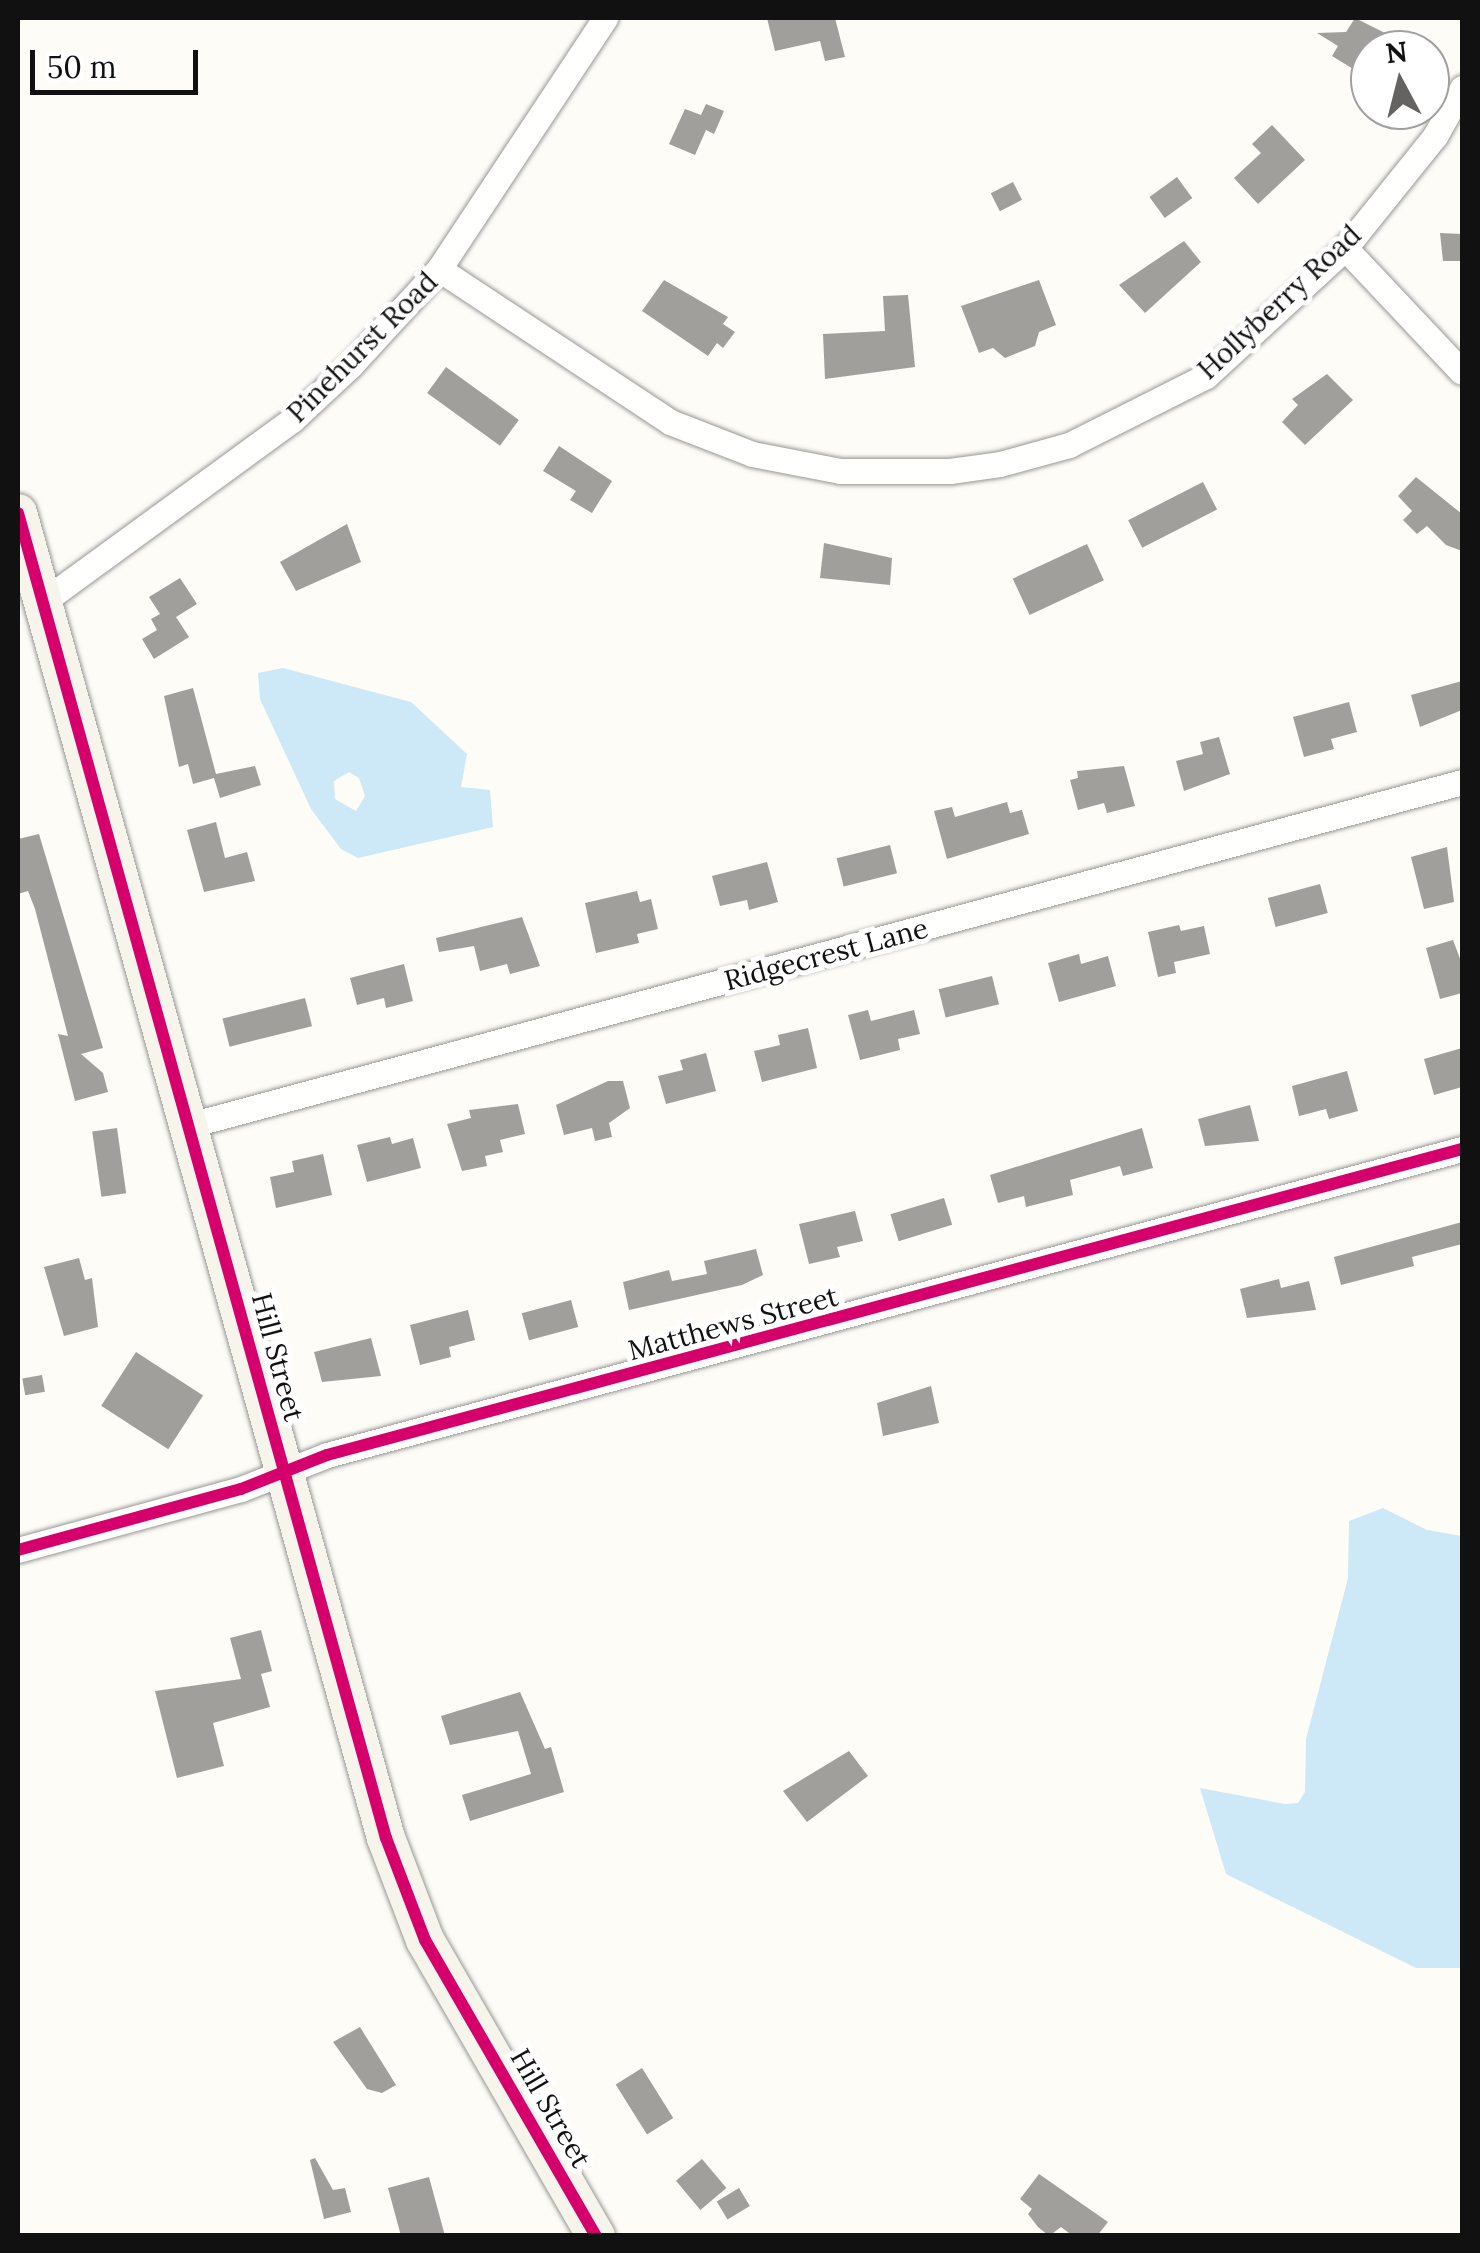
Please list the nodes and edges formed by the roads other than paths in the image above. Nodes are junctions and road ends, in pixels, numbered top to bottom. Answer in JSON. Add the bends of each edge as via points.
{"nodes":[{"id":1,"x":605,"y":18,"type":"edge"},
{"id":2,"x":1462,"y":88,"type":"edge"},
{"id":3,"x":1346,"y":248,"type":"junction"},
{"id":4,"x":439,"y":269,"type":"junction"},
{"id":5,"x":1462,"y":372,"type":"edge"},
{"id":6,"x":18,"y":514,"type":"edge"},
{"id":7,"x":41,"y":603,"type":"junction"},
{"id":8,"x":1462,"y":782,"type":"edge"},
{"id":9,"x":190,"y":1125,"type":"junction"},
{"id":10,"x":1462,"y":1149,"type":"edge"},
{"id":11,"x":282,"y":1473,"type":"junction"},
{"id":12,"x":18,"y":1550,"type":"edge"},
{"id":13,"x":596,"y":2236,"type":"edge"}],
"edges":[{"from":1,"to":4,"type":"street","name":"Pinehurst Road"},
{"from":2,"to":3,"type":"street","name":"Hollyberry Road","via":[[1434,136]]},
{"from":3,"to":4,"type":"street","name":"Hollyberry Road","via":[[1206,376],[1069,445],[950,472],[840,471],[752,454],[686,428],[591,374]]},
{"from":3,"to":5,"type":"street"},
{"from":4,"to":7,"type":"street","name":"Pinehurst Road","via":[[292,420]]},
{"from":6,"to":7,"type":"street","name":"Hill Street"},
{"from":7,"to":9,"type":"street","name":"Hill Street"},
{"from":8,"to":9,"type":"street","name":"Ridgecrest Lane"},
{"from":9,"to":11,"type":"street","name":"Hill Street"},
{"from":10,"to":11,"type":"street","name":"Matthews Street"},
{"from":11,"to":12,"type":"street","name":"Matthews Street"},
{"from":11,"to":13,"type":"street","name":"Hill Street","via":[[386,1838],[426,1940]]}]}
